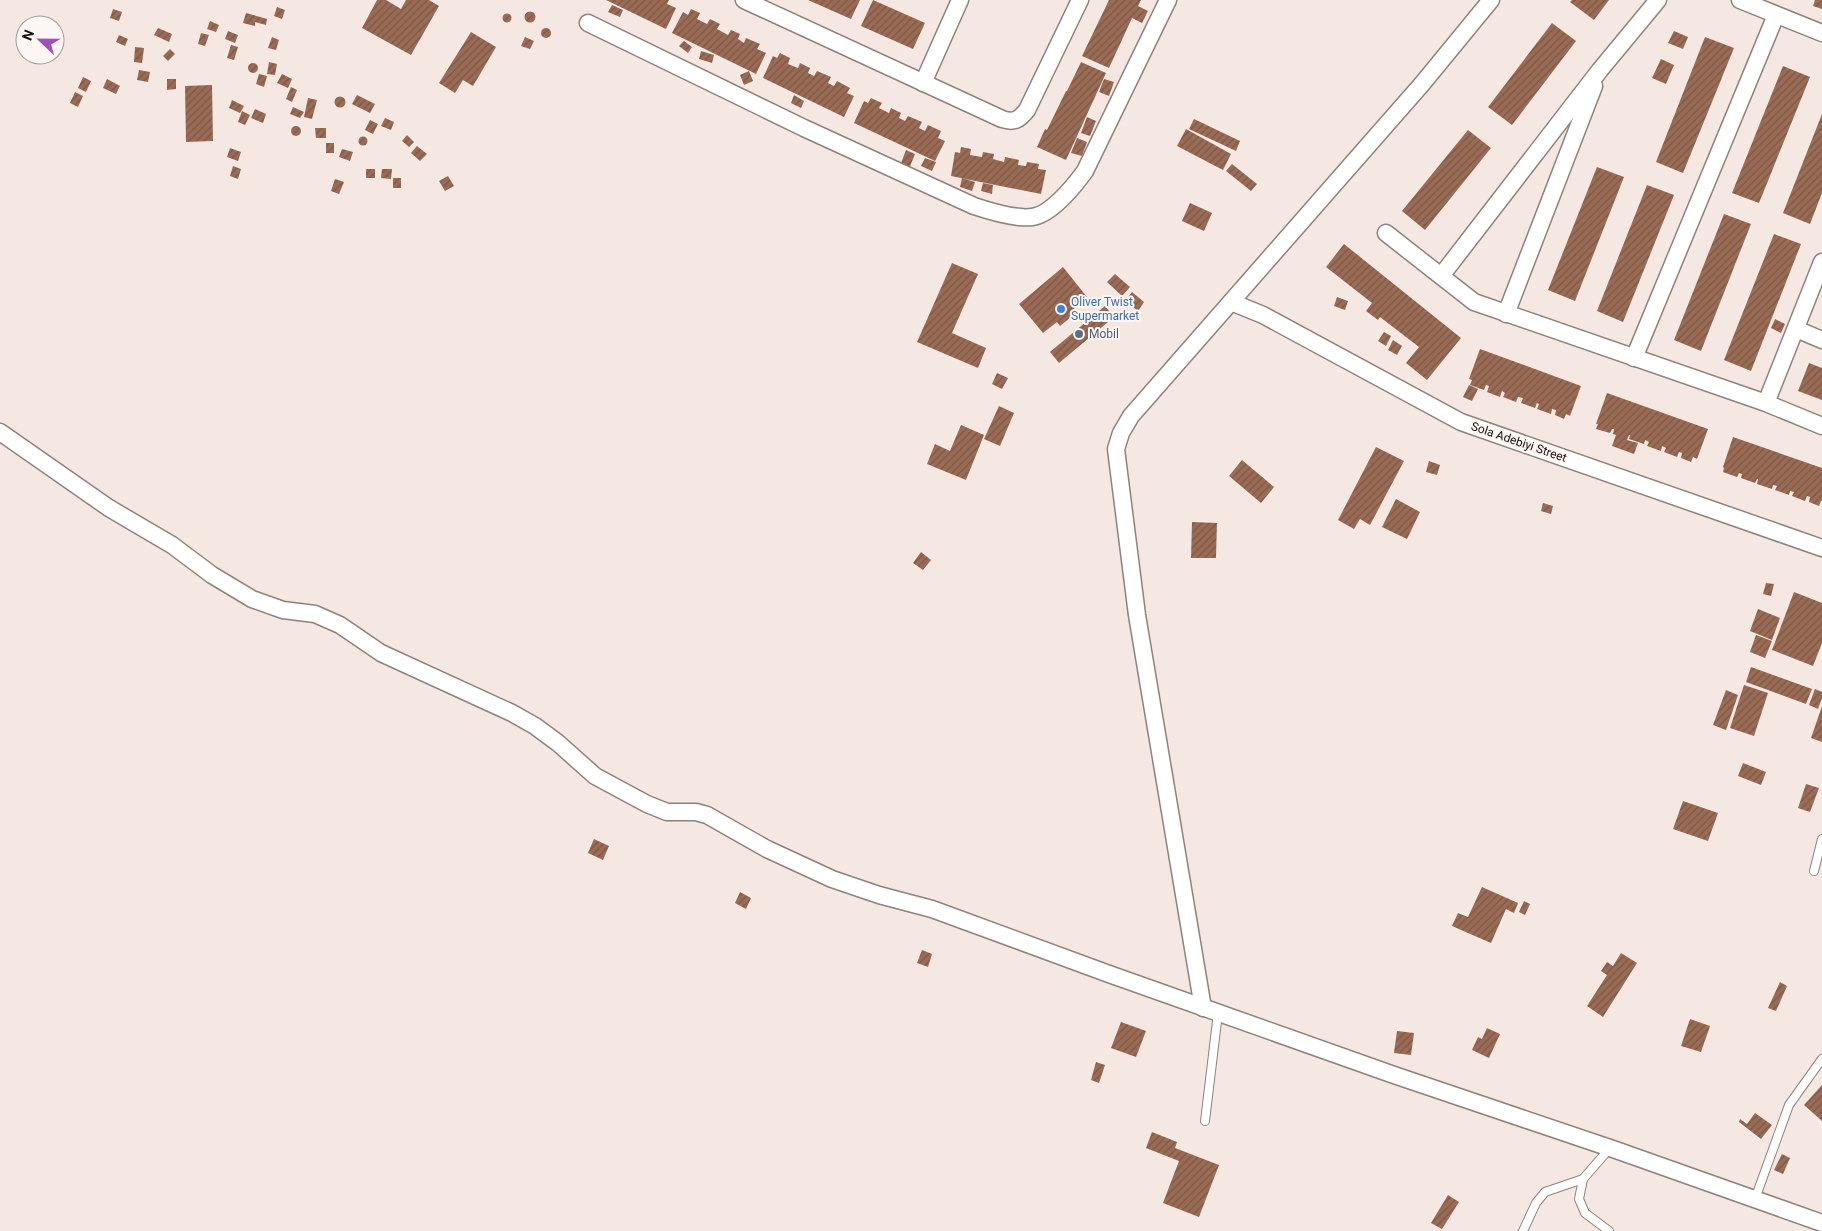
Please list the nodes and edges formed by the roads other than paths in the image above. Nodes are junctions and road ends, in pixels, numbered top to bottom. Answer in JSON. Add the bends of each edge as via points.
{"nodes":[{"id":1,"x":744,"y":0,"type":"edge"},
{"id":2,"x":960,"y":0,"type":"edge"},
{"id":3,"x":1080,"y":0,"type":"edge"},
{"id":4,"x":1168,"y":0,"type":"edge"},
{"id":5,"x":1491,"y":0,"type":"edge"},
{"id":6,"x":1658,"y":0,"type":"edge"},
{"id":7,"x":1740,"y":0,"type":"edge"},
{"id":8,"x":1776,"y":15,"type":"junction"},
{"id":9,"x":588,"y":23,"type":"dead end"},
{"id":10,"x":1822,"y":33,"type":"edge"},
{"id":11,"x":1600,"y":70,"type":"junction"},
{"id":12,"x":924,"y":83,"type":"junction"},
{"id":13,"x":1386,"y":234,"type":"dead end"},
{"id":14,"x":1822,"y":262,"type":"edge"},
{"id":15,"x":1441,"y":276,"type":"junction"},
{"id":16,"x":1231,"y":302,"type":"junction"},
{"id":17,"x":1506,"y":314,"type":"junction"},
{"id":18,"x":1796,"y":329,"type":"junction"},
{"id":19,"x":1822,"y":340,"type":"edge"},
{"id":20,"x":1634,"y":358,"type":"junction"},
{"id":21,"x":1766,"y":403,"type":"junction"},
{"id":22,"x":1822,"y":426,"type":"edge"},
{"id":23,"x":0,"y":432,"type":"edge"},
{"id":24,"x":1822,"y":548,"type":"edge"},
{"id":25,"x":1822,"y":839,"type":"edge"},
{"id":26,"x":1814,"y":871,"type":"dead end"},
{"id":27,"x":1211,"y":1010,"type":"junction"},
{"id":28,"x":1822,"y":1059,"type":"edge"},
{"id":29,"x":1205,"y":1121,"type":"dead end"},
{"id":30,"x":1610,"y":1148,"type":"junction"},
{"id":31,"x":1583,"y":1179,"type":"junction"},
{"id":32,"x":1755,"y":1199,"type":"junction"},
{"id":33,"x":1822,"y":1223,"type":"edge"},
{"id":34,"x":1522,"y":1231,"type":"edge"},
{"id":35,"x":1608,"y":1231,"type":"edge"}],
"edges":[{"from":1,"to":12,"type":"street"},
{"from":2,"to":12,"type":"street"},
{"from":3,"to":12,"type":"street","via":[[1028,110],[1020,119],[1011,122],[1002,119]]},
{"from":4,"to":9,"type":"street","via":[[1085,171],[1056,204],[1033,217],[995,213],[974,206]]},
{"from":5,"to":16,"type":"street","via":[[1422,84]]},
{"from":6,"to":11,"type":"street"},
{"from":7,"to":8,"type":"street"},
{"from":8,"to":10,"type":"street"},
{"from":8,"to":20,"type":"street"},
{"from":11,"to":15,"type":"street"},
{"from":11,"to":17,"type":"street"},
{"from":13,"to":15,"type":"street"},
{"from":14,"to":18,"type":"street"},
{"from":15,"to":17,"type":"street","via":[[1474,302]]},
{"from":16,"to":24,"type":"street","name":"Sola Adebiyi Street","via":[[1263,315],[1462,422]]},
{"from":16,"to":27,"type":"street","via":[[1131,416],[1116,449],[1137,615]]},
{"from":17,"to":20,"type":"street"},
{"from":18,"to":19,"type":"street"},
{"from":18,"to":21,"type":"street"},
{"from":20,"to":21,"type":"street"},
{"from":21,"to":22,"type":"street"},
{"from":23,"to":27,"type":"street","via":[[109,508],[172,545],[252,599],[283,610],[315,614],[340,625],[381,653],[512,713],[558,742],[595,776],[646,804],[668,812],[708,815],[767,849],[832,879],[932,909]]},
{"from":25,"to":26,"type":"lane"},
{"from":27,"to":29,"type":"lane"},
{"from":27,"to":30,"type":"street"},
{"from":28,"to":32,"type":"lane","via":[[1788,1106]]},
{"from":30,"to":31,"type":"lane"},
{"from":30,"to":32,"type":"street"},
{"from":31,"to":34,"type":"lane","via":[[1545,1192]]},
{"from":31,"to":35,"type":"lane","via":[[1579,1199],[1585,1213]]},
{"from":32,"to":33,"type":"street"}]}
